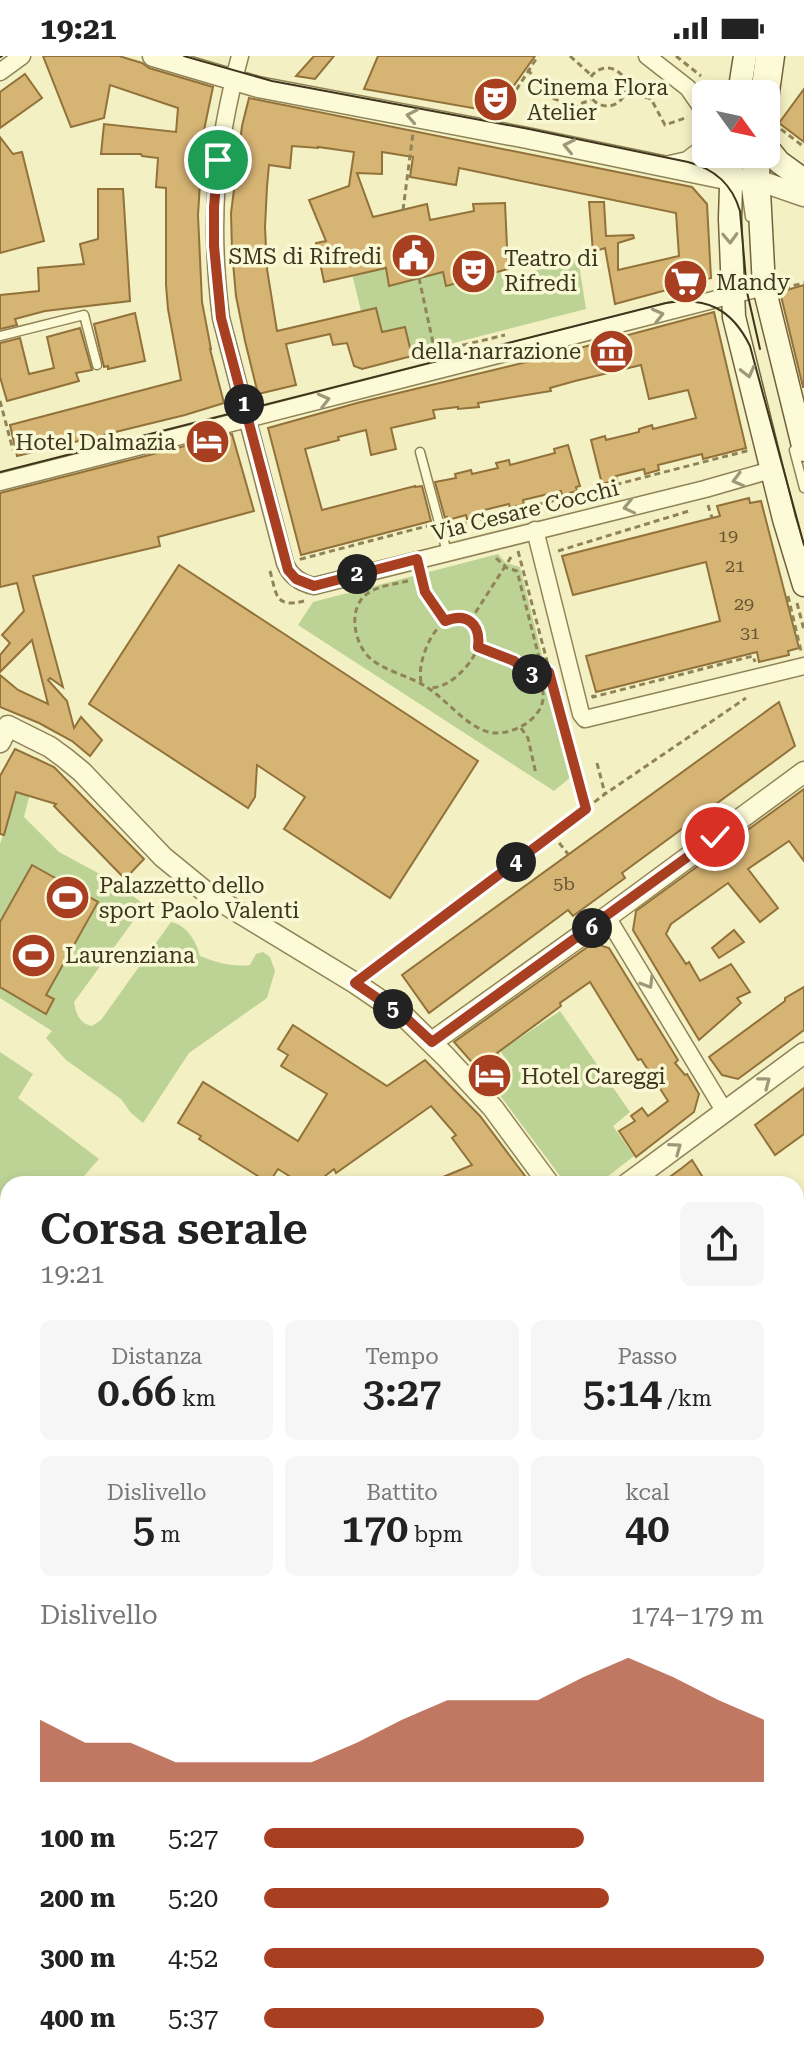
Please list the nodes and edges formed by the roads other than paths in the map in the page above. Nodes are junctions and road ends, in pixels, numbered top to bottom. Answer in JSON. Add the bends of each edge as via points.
{"nodes":[{"id":1,"x":22,"y":56,"type":"edge"},
{"id":2,"x":153,"y":56,"type":"edge"},
{"id":3,"x":240,"y":56,"type":"edge"},
{"id":4,"x":647,"y":56,"type":"edge"},
{"id":5,"x":735,"y":56,"type":"edge"},
{"id":6,"x":745,"y":56,"type":"edge"},
{"id":7,"x":760,"y":56,"type":"edge"},
{"id":8,"x":773,"y":56,"type":"edge"},
{"id":9,"x":0,"y":72,"type":"edge"},
{"id":10,"x":233,"y":80,"type":"junction"},
{"id":11,"x":731,"y":80,"type":"edge"},
{"id":12,"x":741,"y":80,"type":"edge"},
{"id":13,"x":757,"y":80,"type":"edge"},
{"id":14,"x":771,"y":80,"type":"edge"},
{"id":15,"x":692,"y":97,"type":"edge"},
{"id":16,"x":692,"y":157,"type":"edge"},
{"id":17,"x":780,"y":163,"type":"edge"},
{"id":18,"x":662,"y":166,"type":"junction"},
{"id":19,"x":692,"y":166,"type":"edge"},
{"id":20,"x":747,"y":168,"type":"edge"},
{"id":21,"x":747,"y":168,"type":"edge"},
{"id":22,"x":747,"y":168,"type":"edge"},
{"id":23,"x":749,"y":168,"type":"edge"},
{"id":24,"x":804,"y":180,"type":"edge"},
{"id":25,"x":804,"y":196,"type":"edge"},
{"id":26,"x":750,"y":224,"type":"dead end"},
{"id":27,"x":751,"y":234,"type":"dead end"},
{"id":28,"x":752,"y":246,"type":"dead end"},
{"id":29,"x":753,"y":258,"type":"dead end"},
{"id":30,"x":767,"y":288,"type":"junction"},
{"id":31,"x":733,"y":296,"type":"junction"},
{"id":32,"x":760,"y":311,"type":"dead end"},
{"id":33,"x":0,"y":336,"type":"edge"},
{"id":34,"x":97,"y":365,"type":"dead end"},
{"id":35,"x":781,"y":400,"type":"dead end"},
{"id":36,"x":249,"y":419,"type":"junction"},
{"id":37,"x":804,"y":450,"type":"edge"},
{"id":38,"x":420,"y":452,"type":"dead end"},
{"id":39,"x":771,"y":470,"type":"junction"},
{"id":40,"x":1,"y":478,"type":"edge"},
{"id":41,"x":804,"y":488,"type":"edge"},
{"id":42,"x":535,"y":530,"type":"junction"},
{"id":43,"x":447,"y":552,"type":"junction"},
{"id":44,"x":804,"y":585,"type":"edge"},
{"id":45,"x":804,"y":666,"type":"edge"},
{"id":46,"x":3,"y":730,"type":"edge"},
{"id":47,"x":804,"y":772,"type":"edge"},
{"id":48,"x":607,"y":917,"type":"junction"},
{"id":49,"x":432,"y":1042,"type":"junction"},
{"id":50,"x":804,"y":1053,"type":"edge"},
{"id":51,"x":725,"y":1112,"type":"junction"},
{"id":52,"x":543,"y":1176,"type":"edge"},
{"id":53,"x":638,"y":1176,"type":"edge"}],
"edges":[{"from":1,"to":9,"type":"street"},
{"from":2,"to":10,"type":"street"},
{"from":3,"to":10,"type":"street"},
{"from":4,"to":15,"type":"street"},
{"from":5,"to":11,"type":"street"},
{"from":6,"to":12,"type":"main road"},
{"from":7,"to":13,"type":"lane"},
{"from":8,"to":14,"type":"main road"},
{"from":18,"to":10,"type":"street","one_way":true},
{"from":10,"to":36,"type":"street","via":[[218,160],[214,246],[221,318]]},
{"from":16,"to":18,"type":"street"},
{"from":17,"to":24,"type":"main road"},
{"from":18,"to":19,"type":"street"},
{"from":20,"to":26,"type":"lane"},
{"from":21,"to":30,"type":"main road"},
{"from":22,"to":31,"type":"main road","one_way":true},
{"from":23,"to":25,"type":"street"},
{"from":27,"to":28,"type":"lane"},
{"from":29,"to":30,"type":"lane"},
{"from":30,"to":31,"type":"street"},
{"from":30,"to":32,"type":"lane"},
{"from":30,"to":37,"type":"main road"},
{"from":36,"to":31,"type":"street","one_way":true},
{"from":31,"to":39,"type":"main road","one_way":true},
{"from":33,"to":34,"type":"lane","via":[[84,315]]},
{"from":35,"to":41,"type":"lane"},
{"from":36,"to":40,"type":"street"},
{"from":36,"to":43,"type":"street","name":"Via Cesare Cocchi","via":[[291,575],[314,586],[418,566]]},
{"from":38,"to":43,"type":"lane"},
{"from":39,"to":42,"type":"street","name":"Via Cesare Cocchi","one_way":true},
{"from":39,"to":44,"type":"main road"},
{"from":42,"to":43,"type":"street","name":"Via Cesare Cocchi"},
{"from":42,"to":45,"type":"street","via":[[585,719]]},
{"from":46,"to":49,"type":"street","via":[[50,747],[207,893],[355,983]]},
{"from":47,"to":48,"type":"street"},
{"from":48,"to":49,"type":"street"},
{"from":48,"to":51,"type":"street","one_way":true},
{"from":49,"to":52,"type":"street","via":[[493,1108]]},
{"from":51,"to":50,"type":"street","one_way":true},
{"from":53,"to":51,"type":"street","one_way":true}]}
